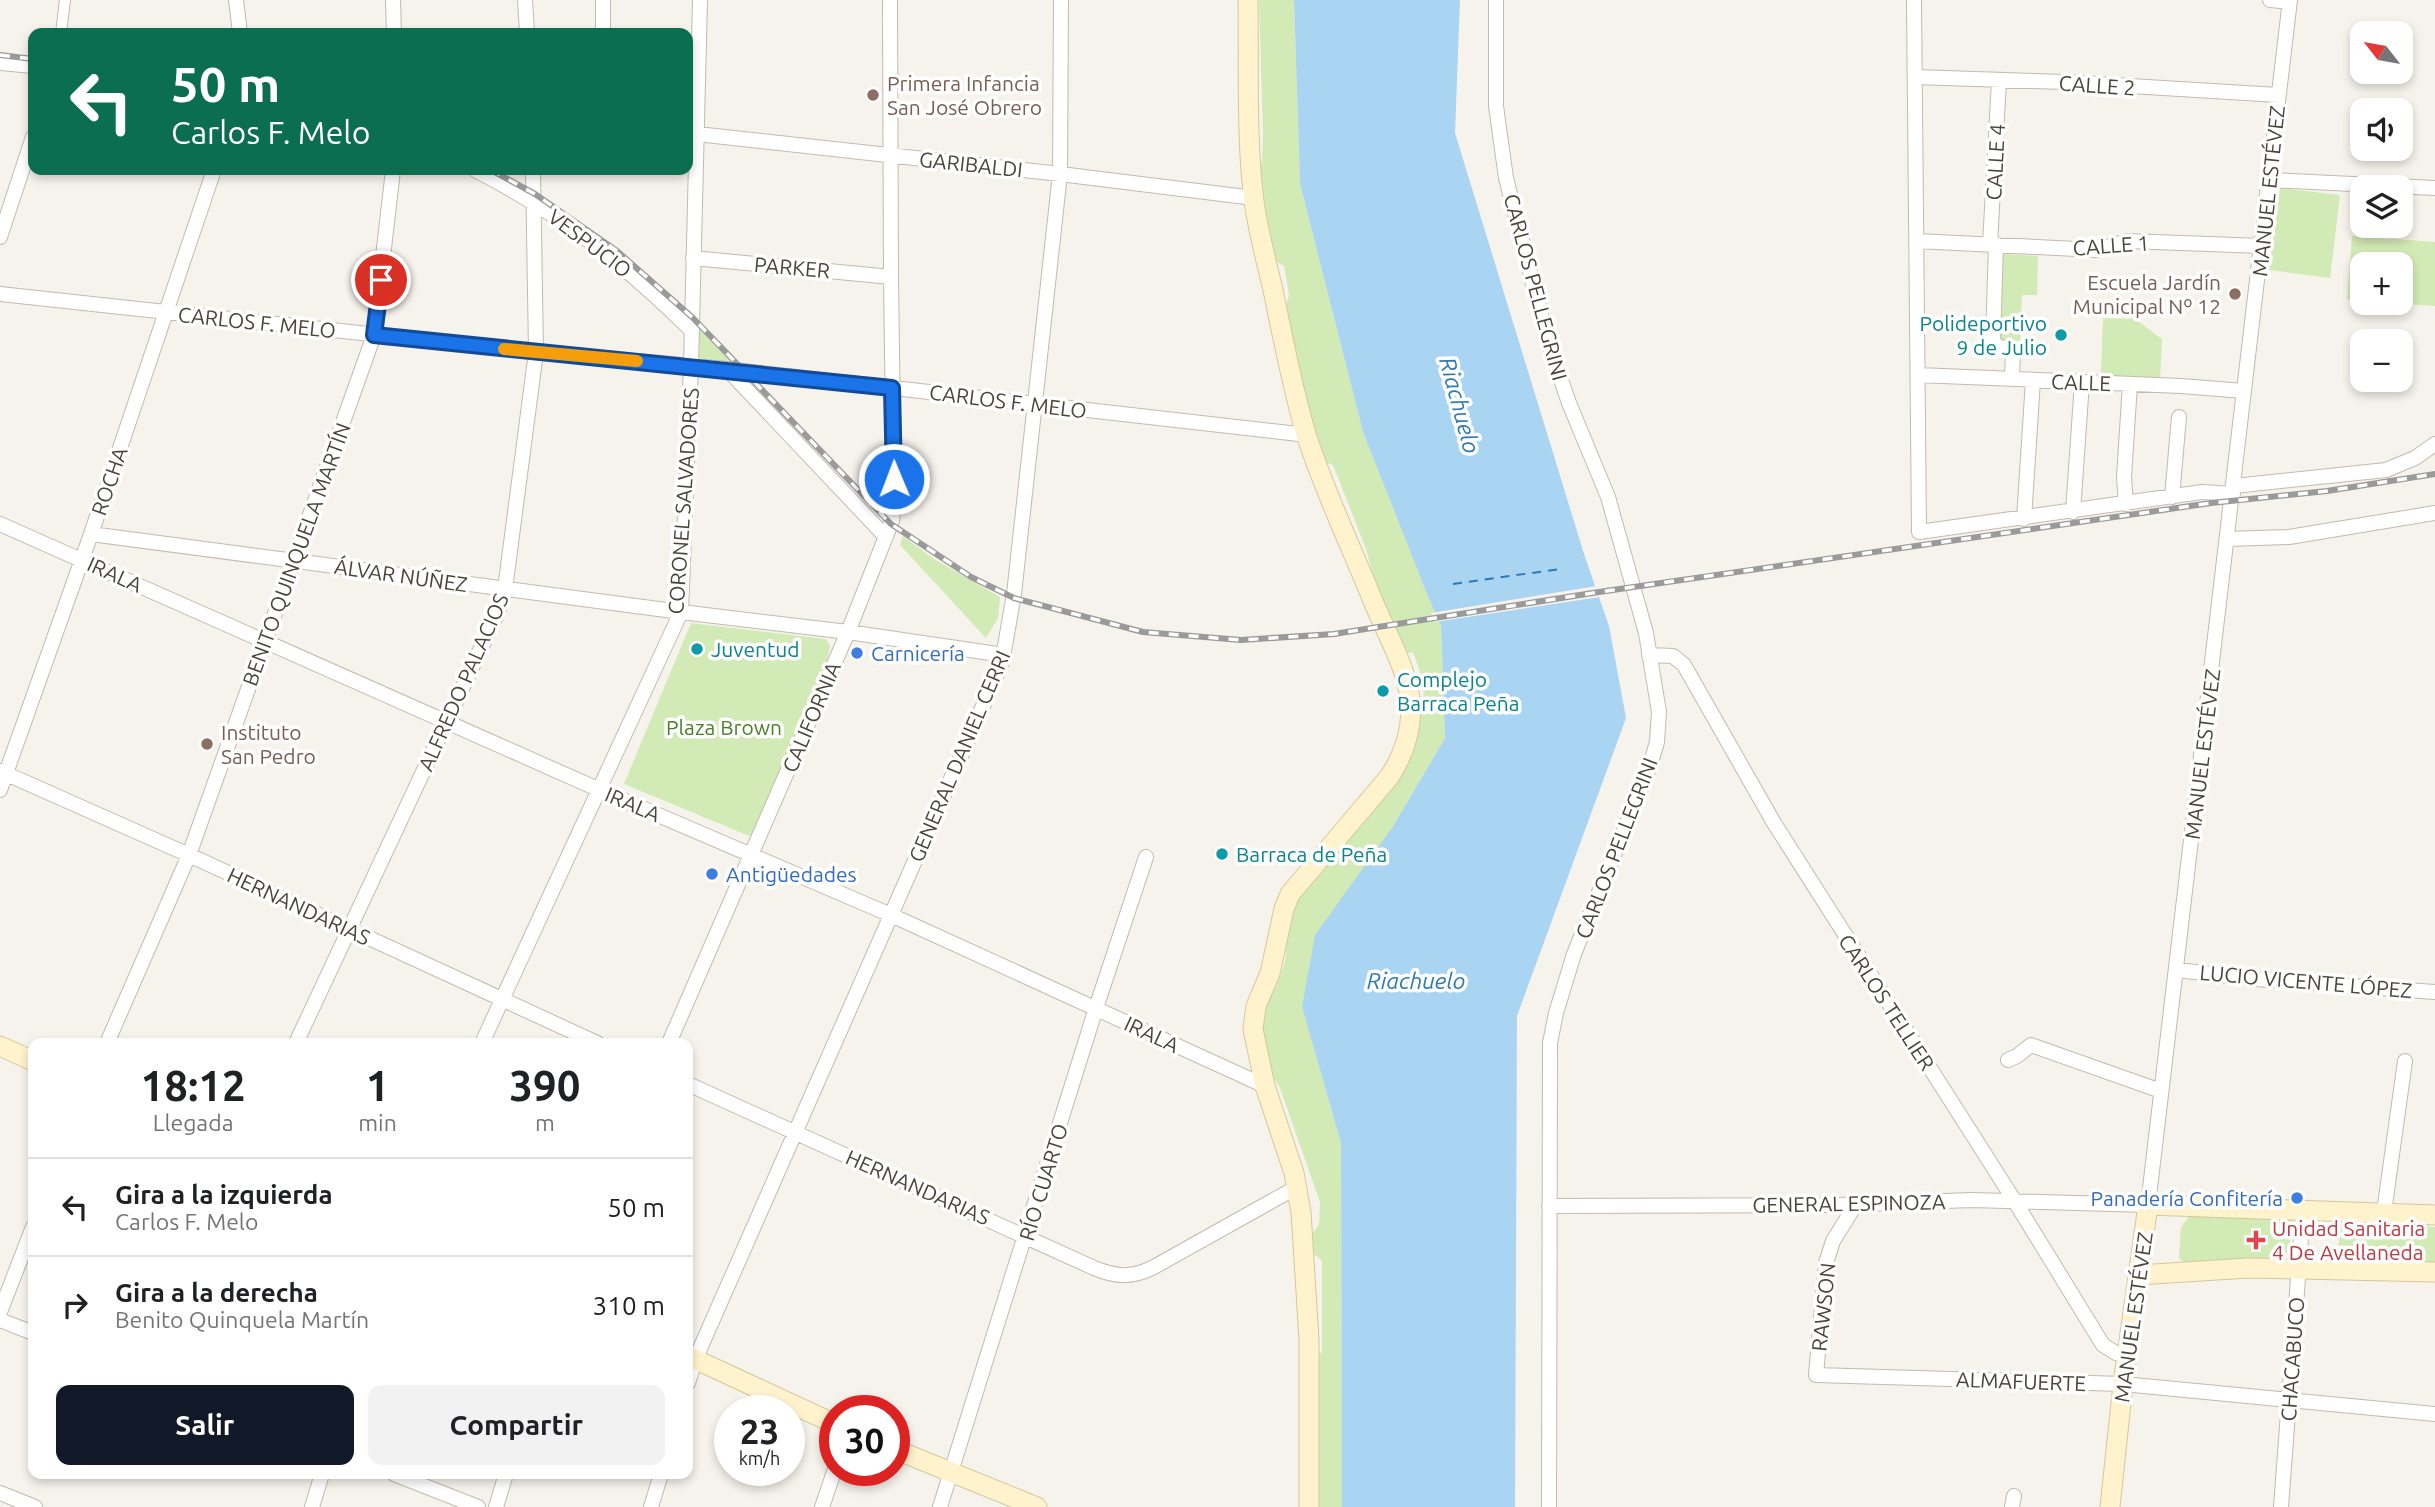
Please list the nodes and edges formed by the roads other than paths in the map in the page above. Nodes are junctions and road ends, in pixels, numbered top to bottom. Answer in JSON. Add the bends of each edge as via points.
{"nodes":[{"id":1,"x":65,"y":0,"type":"edge"},
{"id":2,"x":236,"y":0,"type":"edge"},
{"id":3,"x":393,"y":0,"type":"edge"},
{"id":4,"x":525,"y":0,"type":"edge"},
{"id":5,"x":603,"y":0,"type":"edge"},
{"id":6,"x":700,"y":0,"type":"edge"},
{"id":7,"x":890,"y":0,"type":"edge"},
{"id":8,"x":1061,"y":0,"type":"edge"},
{"id":9,"x":1248,"y":0,"type":"edge"},
{"id":10,"x":1496,"y":0,"type":"edge"},
{"id":11,"x":1914,"y":0,"type":"edge"},
{"id":12,"x":2270,"y":0,"type":"edge"},
{"id":13,"x":2290,"y":1,"type":"edge"},
{"id":14,"x":62,"y":28,"type":"edge"},
{"id":15,"x":239,"y":28,"type":"edge"},
{"id":16,"x":394,"y":28,"type":"edge"},
{"id":17,"x":527,"y":28,"type":"edge"},
{"id":18,"x":603,"y":28,"type":"edge"},
{"id":19,"x":0,"y":63,"type":"edge"},
{"id":20,"x":28,"y":66,"type":"edge"},
{"id":21,"x":1916,"y":77,"type":"junction"},
{"id":22,"x":1999,"y":80,"type":"junction"},
{"id":23,"x":2278,"y":95,"type":"junction"},
{"id":24,"x":693,"y":116,"type":"edge"},
{"id":25,"x":693,"y":133,"type":"edge"},
{"id":26,"x":28,"y":152,"type":"edge"},
{"id":27,"x":891,"y":155,"type":"junction"},
{"id":28,"x":1060,"y":174,"type":"junction"},
{"id":29,"x":212,"y":175,"type":"edge"},
{"id":30,"x":392,"y":175,"type":"edge"},
{"id":31,"x":484,"y":175,"type":"edge"},
{"id":32,"x":533,"y":175,"type":"edge"},
{"id":33,"x":692,"y":175,"type":"edge"},
{"id":34,"x":2270,"y":180,"type":"junction"},
{"id":35,"x":2435,"y":188,"type":"edge"},
{"id":36,"x":1254,"y":198,"type":"junction"},
{"id":37,"x":535,"y":202,"type":"junction"},
{"id":38,"x":0,"y":237,"type":"edge"},
{"id":39,"x":1917,"y":240,"type":"junction"},
{"id":40,"x":1993,"y":244,"type":"junction"},
{"id":41,"x":2262,"y":246,"type":"junction"},
{"id":42,"x":693,"y":258,"type":"junction"},
{"id":43,"x":891,"y":277,"type":"junction"},
{"id":44,"x":0,"y":294,"type":"edge"},
{"id":45,"x":166,"y":312,"type":"junction"},
{"id":46,"x":692,"y":331,"type":"junction"},
{"id":47,"x":374,"y":335,"type":"junction"},
{"id":48,"x":536,"y":352,"type":"junction"},
{"id":49,"x":691,"y":366,"type":"junction"},
{"id":50,"x":727,"y":369,"type":"junction"},
{"id":51,"x":1918,"y":375,"type":"junction"},
{"id":52,"x":2012,"y":378,"type":"junction"},
{"id":53,"x":2033,"y":380,"type":"junction"},
{"id":54,"x":2082,"y":382,"type":"junction"},
{"id":55,"x":2130,"y":384,"type":"junction"},
{"id":56,"x":892,"y":388,"type":"junction"},
{"id":57,"x":2244,"y":391,"type":"junction"},
{"id":58,"x":1036,"y":404,"type":"junction"},
{"id":59,"x":2179,"y":417,"type":"dead end"},
{"id":60,"x":1307,"y":435,"type":"junction"},
{"id":61,"x":2435,"y":444,"type":"edge"},
{"id":62,"x":2234,"y":490,"type":"junction"},
{"id":63,"x":2172,"y":497,"type":"junction"},
{"id":64,"x":2126,"y":504,"type":"junction"},
{"id":65,"x":2073,"y":512,"type":"junction"},
{"id":66,"x":2435,"y":513,"type":"edge"},
{"id":67,"x":2024,"y":519,"type":"junction"},
{"id":68,"x":0,"y":524,"type":"edge"},
{"id":69,"x":91,"y":534,"type":"junction"},
{"id":70,"x":886,"y":537,"type":"junction"},
{"id":71,"x":2227,"y":538,"type":"junction"},
{"id":72,"x":81,"y":560,"type":"junction"},
{"id":73,"x":295,"y":560,"type":"junction"},
{"id":74,"x":505,"y":589,"type":"junction"},
{"id":75,"x":681,"y":612,"type":"junction"},
{"id":76,"x":848,"y":632,"type":"junction"},
{"id":77,"x":265,"y":641,"type":"junction"},
{"id":78,"x":1003,"y":654,"type":"junction"},
{"id":79,"x":1649,"y":655,"type":"junction"},
{"id":80,"x":447,"y":722,"type":"junction"},
{"id":81,"x":3,"y":772,"type":"edge"},
{"id":82,"x":0,"y":790,"type":"edge"},
{"id":83,"x":600,"y":790,"type":"junction"},
{"id":84,"x":189,"y":855,"type":"junction"},
{"id":85,"x":752,"y":855,"type":"junction"},
{"id":86,"x":1146,"y":857,"type":"dead end"},
{"id":87,"x":891,"y":915,"type":"junction"},
{"id":88,"x":348,"y":930,"type":"junction"},
{"id":89,"x":2177,"y":970,"type":"junction"},
{"id":90,"x":2435,"y":992,"type":"edge"},
{"id":91,"x":502,"y":999,"type":"junction"},
{"id":92,"x":1096,"y":1008,"type":"junction"},
{"id":93,"x":109,"y":1038,"type":"edge"},
{"id":94,"x":298,"y":1038,"type":"edge"},
{"id":95,"x":484,"y":1038,"type":"edge"},
{"id":96,"x":586,"y":1038,"type":"edge"},
{"id":97,"x":670,"y":1038,"type":"edge"},
{"id":98,"x":0,"y":1046,"type":"edge"},
{"id":99,"x":28,"y":1059,"type":"edge"},
{"id":100,"x":2008,"y":1060,"type":"dead end"},
{"id":101,"x":2405,"y":1061,"type":"dead end"},
{"id":102,"x":693,"y":1086,"type":"edge"},
{"id":103,"x":1265,"y":1086,"type":"junction"},
{"id":104,"x":2161,"y":1091,"type":"junction"},
{"id":105,"x":794,"y":1132,"type":"junction"},
{"id":106,"x":1297,"y":1186,"type":"junction"},
{"id":107,"x":2014,"y":1200,"type":"junction"},
{"id":108,"x":1856,"y":1204,"type":"junction"},
{"id":109,"x":2148,"y":1205,"type":"junction"},
{"id":110,"x":1549,"y":1206,"type":"junction"},
{"id":111,"x":2303,"y":1210,"type":"junction"},
{"id":112,"x":2384,"y":1212,"type":"junction"},
{"id":113,"x":2435,"y":1215,"type":"edge"},
{"id":114,"x":1027,"y":1236,"type":"junction"},
{"id":115,"x":28,"y":1240,"type":"edge"},
{"id":116,"x":2299,"y":1268,"type":"junction"},
{"id":117,"x":2435,"y":1272,"type":"edge"},
{"id":118,"x":2138,"y":1275,"type":"junction"},
{"id":119,"x":0,"y":1312,"type":"edge"},
{"id":120,"x":0,"y":1320,"type":"edge"},
{"id":121,"x":28,"y":1331,"type":"edge"},
{"id":122,"x":693,"y":1354,"type":"edge"},
{"id":123,"x":2127,"y":1355,"type":"junction"},
{"id":124,"x":693,"y":1359,"type":"edge"},
{"id":125,"x":1816,"y":1375,"type":"joint"},
{"id":126,"x":2123,"y":1384,"type":"junction"},
{"id":127,"x":2289,"y":1399,"type":"junction"},
{"id":128,"x":2435,"y":1414,"type":"edge"},
{"id":129,"x":819,"y":1417,"type":"edge"},
{"id":130,"x":910,"y":1456,"type":"edge"},
{"id":131,"x":951,"y":1473,"type":"junction"},
{"id":132,"x":321,"y":1479,"type":"edge"},
{"id":133,"x":407,"y":1479,"type":"edge"},
{"id":134,"x":504,"y":1479,"type":"edge"},
{"id":135,"x":659,"y":1479,"type":"edge"},
{"id":136,"x":829,"y":1486,"type":"edge"},
{"id":137,"x":0,"y":1493,"type":"edge"},
{"id":138,"x":35,"y":1507,"type":"edge"},
{"id":139,"x":312,"y":1507,"type":"edge"},
{"id":140,"x":478,"y":1507,"type":"edge"},
{"id":141,"x":496,"y":1507,"type":"edge"},
{"id":142,"x":651,"y":1507,"type":"edge"},
{"id":143,"x":822,"y":1507,"type":"edge"},
{"id":144,"x":940,"y":1507,"type":"edge"},
{"id":145,"x":1037,"y":1507,"type":"edge"},
{"id":146,"x":1308,"y":1507,"type":"edge"},
{"id":147,"x":1549,"y":1507,"type":"edge"},
{"id":148,"x":2110,"y":1507,"type":"edge"},
{"id":149,"x":2281,"y":1507,"type":"edge"}],
"edges":[{"from":1,"to":14,"type":"street"},
{"from":2,"to":15,"type":"street"},
{"from":3,"to":16,"type":"street"},
{"from":4,"to":17,"type":"street"},
{"from":5,"to":18,"type":"street"},
{"from":6,"to":24,"type":"street","name":"CORONEL SALVADORES"},
{"from":7,"to":27,"type":"street","name":"CALIFORNIA"},
{"from":8,"to":28,"type":"street","name":"GENERAL DANIEL CERRI"},
{"from":9,"to":36,"type":"main road"},
{"from":10,"to":79,"type":"street","name":"CARLOS PELLEGRINI","via":[[1496,106],[1509,189],[1548,342],[1612,507]]},
{"from":11,"to":21,"type":"street"},
{"from":12,"to":13,"type":"street"},
{"from":13,"to":23,"type":"street","name":"MANUEL ESTÉVEZ"},
{"from":19,"to":20,"type":"street"},
{"from":21,"to":22,"type":"street","name":"CALLE 2"},
{"from":21,"to":39,"type":"street"},
{"from":22,"to":23,"type":"street","name":"CALLE 2"},
{"from":22,"to":40,"type":"street","name":"CALLE 4"},
{"from":23,"to":34,"type":"street","name":"MANUEL ESTÉVEZ"},
{"from":25,"to":27,"type":"street","name":"GARIBALDI"},
{"from":26,"to":38,"type":"street"},
{"from":27,"to":28,"type":"street","name":"GARIBALDI"},
{"from":27,"to":43,"type":"street","name":"CALIFORNIA"},
{"from":28,"to":36,"type":"street","name":"GARIBALDI"},
{"from":28,"to":58,"type":"street","name":"GENERAL DANIEL CERRI"},
{"from":29,"to":45,"type":"street","name":"ROCHA"},
{"from":30,"to":47,"type":"street","name":"BENITO QUINQUELA MARTÍN"},
{"from":31,"to":37,"type":"street","name":"VESPUCIO"},
{"from":32,"to":37,"type":"street","name":"ALFREDO PALACIOS"},
{"from":33,"to":42,"type":"street","name":"CORONEL SALVADORES"},
{"from":34,"to":35,"type":"street"},
{"from":34,"to":41,"type":"street","name":"MANUEL ESTÉVEZ"},
{"from":36,"to":60,"type":"main road"},
{"from":37,"to":46,"type":"street","name":"VESPUCIO","via":[[635,276]]},
{"from":37,"to":48,"type":"street","name":"ALFREDO PALACIOS"},
{"from":39,"to":40,"type":"street","name":"CALLE 1"},
{"from":39,"to":51,"type":"street"},
{"from":40,"to":41,"type":"street","name":"CALLE 1","via":[[2096,250],[2128,241]]},
{"from":40,"to":52,"type":"street","name":"CALLE 4","via":[[1993,341],[2013,349]]},
{"from":41,"to":57,"type":"street","name":"MANUEL ESTÉVEZ"},
{"from":42,"to":43,"type":"street","name":"PARKER"},
{"from":42,"to":46,"type":"street","name":"CORONEL SALVADORES"},
{"from":43,"to":56,"type":"street","name":"CALIFORNIA"},
{"from":44,"to":45,"type":"street","name":"CARLOS F. MELO"},
{"from":45,"to":47,"type":"street","name":"CARLOS F. MELO"},
{"from":45,"to":69,"type":"street","name":"ROCHA"},
{"from":46,"to":49,"type":"street","name":"CORONEL SALVADORES"},
{"from":47,"to":48,"type":"street","name":"CARLOS F. MELO"},
{"from":47,"to":73,"type":"street","name":"BENITO QUINQUELA MARTÍN"},
{"from":48,"to":49,"type":"street","name":"CARLOS F. MELO"},
{"from":48,"to":74,"type":"street","name":"ALFREDO PALACIOS"},
{"from":49,"to":50,"type":"street","name":"CARLOS F. MELO"},
{"from":49,"to":75,"type":"street","name":"CORONEL SALVADORES"},
{"from":50,"to":56,"type":"street","name":"CARLOS F. MELO"},
{"from":50,"to":70,"type":"street"},
{"from":51,"to":52,"type":"street","name":"CALLE"},
{"from":51,"to":67,"type":"street","via":[[1919,532]]},
{"from":52,"to":53,"type":"street","name":"CALLE"},
{"from":53,"to":54,"type":"street","name":"CALLE"},
{"from":53,"to":67,"type":"street"},
{"from":54,"to":55,"type":"street","name":"CALLE"},
{"from":54,"to":65,"type":"street"},
{"from":55,"to":57,"type":"street","name":"CALLE"},
{"from":55,"to":64,"type":"street"},
{"from":56,"to":58,"type":"street","name":"CARLOS F. MELO"},
{"from":56,"to":70,"type":"street","name":"CALIFORNIA","via":[[894,502]]},
{"from":57,"to":62,"type":"street","name":"MANUEL ESTÉVEZ"},
{"from":58,"to":60,"type":"street","name":"CARLOS F. MELO"},
{"from":58,"to":78,"type":"street","name":"GENERAL DANIEL CERRI"},
{"from":59,"to":63,"type":"street"},
{"from":60,"to":103,"type":"main road","via":[[1400,658],[1410,718],[1401,756],[1390,776],[1299,881],[1284,909],[1254,1019]]},
{"from":61,"to":62,"type":"street","via":[[2386,470]]},
{"from":62,"to":63,"type":"street"},
{"from":62,"to":71,"type":"street","name":"MANUEL ESTÉVEZ"},
{"from":63,"to":64,"type":"street"},
{"from":64,"to":65,"type":"street"},
{"from":65,"to":67,"type":"street"},
{"from":66,"to":71,"type":"street","via":[[2281,538]]},
{"from":68,"to":72,"type":"street","name":"IRALA"},
{"from":69,"to":72,"type":"street","name":"ROCHA"},
{"from":69,"to":73,"type":"street","name":"ÁLVAR NÚÑEZ"},
{"from":70,"to":76,"type":"street","name":"CALIFORNIA"},
{"from":71,"to":89,"type":"street","name":"MANUEL ESTÉVEZ"},
{"from":72,"to":77,"type":"street","name":"IRALA"},
{"from":72,"to":81,"type":"street","name":"ROCHA"},
{"from":73,"to":74,"type":"street","name":"ÁLVAR NÚÑEZ"},
{"from":73,"to":77,"type":"street","name":"BENITO QUINQUELA MARTÍN"},
{"from":74,"to":75,"type":"street","name":"ÁLVAR NÚÑEZ"},
{"from":74,"to":80,"type":"street","name":"ALFREDO PALACIOS"},
{"from":75,"to":76,"type":"street","name":"ÁLVAR NÚÑEZ"},
{"from":75,"to":83,"type":"street","name":"CORONEL SALVADORES"},
{"from":76,"to":78,"type":"street","name":"ÁLVAR NÚÑEZ"},
{"from":76,"to":85,"type":"street","name":"CALIFORNIA"},
{"from":77,"to":80,"type":"street","name":"IRALA"},
{"from":77,"to":84,"type":"street","name":"BENITO QUINQUELA MARTÍN"},
{"from":78,"to":87,"type":"street","name":"GENERAL DANIEL CERRI"},
{"from":79,"to":107,"type":"street","name":"CARLOS TELLIER","via":[[1673,656],[1684,665],[1774,823]]},
{"from":79,"to":110,"type":"street","name":"CARLOS PELLEGRINI","via":[[1659,712],[1653,754],[1574,954],[1552,1028]]},
{"from":80,"to":83,"type":"street","name":"IRALA"},
{"from":80,"to":88,"type":"street","name":"ALFREDO PALACIOS"},
{"from":81,"to":82,"type":"street","name":"ROCHA"},
{"from":81,"to":84,"type":"street","name":"HERNANDARIAS"},
{"from":83,"to":85,"type":"street","name":"IRALA"},
{"from":83,"to":91,"type":"street","name":"CORONEL SALVADORES"},
{"from":84,"to":88,"type":"street","name":"HERNANDARIAS"},
{"from":84,"to":93,"type":"street","name":"BENITO QUINQUELA MARTÍN"},
{"from":85,"to":87,"type":"street","name":"IRALA"},
{"from":85,"to":97,"type":"street","name":"CALIFORNIA"},
{"from":86,"to":92,"type":"street","name":"RÍO CUARTO"},
{"from":87,"to":92,"type":"street","name":"IRALA"},
{"from":87,"to":105,"type":"street","name":"GENERAL DANIEL CERRI"},
{"from":88,"to":91,"type":"street","name":"HERNANDARIAS"},
{"from":88,"to":94,"type":"street","name":"ALFREDO PALACIOS"},
{"from":89,"to":90,"type":"street","name":"LUCIO VICENTE LÓPEZ"},
{"from":89,"to":104,"type":"street","name":"MANUEL ESTÉVEZ"},
{"from":91,"to":95,"type":"street","name":"CORONEL SALVADORES"},
{"from":91,"to":96,"type":"street","name":"HERNANDARIAS"},
{"from":92,"to":103,"type":"street","name":"IRALA"},
{"from":92,"to":114,"type":"street","name":"RÍO CUARTO"},
{"from":98,"to":99,"type":"main road"},
{"from":100,"to":104,"type":"street","via":[[2031,1045]]},
{"from":101,"to":112,"type":"street"},
{"from":102,"to":105,"type":"street","name":"HERNANDARIAS"},
{"from":103,"to":106,"type":"main road"},
{"from":104,"to":109,"type":"street","name":"MANUEL ESTÉVEZ"},
{"from":105,"to":114,"type":"street","name":"HERNANDARIAS"},
{"from":105,"to":122,"type":"street","name":"GENERAL DANIEL CERRI"},
{"from":106,"to":114,"type":"street","name":"HERNANDARIAS","via":[[1152,1268],[1129,1276],[1103,1272]]},
{"from":106,"to":146,"type":"main road","via":[[1309,1339]]},
{"from":107,"to":108,"type":"street","name":"GENERAL ESPINOZA"},
{"from":107,"to":109,"type":"street","name":"GENERAL ESPINOZA"},
{"from":107,"to":123,"type":"street","name":"CARLOS TELLIER","via":[[2104,1345]]},
{"from":108,"to":110,"type":"street","name":"GENERAL ESPINOZA"},
{"from":108,"to":125,"type":"street","name":"RAWSON","via":[[1826,1262]]},
{"from":109,"to":111,"type":"main road"},
{"from":109,"to":118,"type":"main road","name":"MANUEL ESTÉVEZ"},
{"from":110,"to":147,"type":"street","name":"CARLOS PELLEGRINI"},
{"from":111,"to":112,"type":"main road"},
{"from":111,"to":116,"type":"street","name":"CHACABUCO"},
{"from":112,"to":113,"type":"main road"},
{"from":114,"to":131,"type":"street","name":"RÍO CUARTO"},
{"from":115,"to":119,"type":"street"},
{"from":116,"to":117,"type":"main road"},
{"from":116,"to":118,"type":"main road"},
{"from":116,"to":127,"type":"street","name":"CHACABUCO"},
{"from":118,"to":123,"type":"main road","name":"MANUEL ESTÉVEZ"},
{"from":120,"to":121,"type":"street"},
{"from":123,"to":126,"type":"main road","name":"MANUEL ESTÉVEZ"},
{"from":124,"to":129,"type":"main road"},
{"from":125,"to":126,"type":"street","name":"ALMAFUERTE"},
{"from":126,"to":127,"type":"street","name":"ALMAFUERTE"},
{"from":126,"to":148,"type":"main road","name":"MANUEL ESTÉVEZ"},
{"from":127,"to":128,"type":"street","name":"ALMAFUERTE"},
{"from":127,"to":149,"type":"street","name":"CHACABUCO"},
{"from":130,"to":131,"type":"main road"},
{"from":131,"to":144,"type":"street","name":"RÍO CUARTO"},
{"from":131,"to":145,"type":"main road"},
{"from":132,"to":139,"type":"street"},
{"from":133,"to":140,"type":"street"},
{"from":134,"to":141,"type":"street"},
{"from":135,"to":142,"type":"street"},
{"from":136,"to":143,"type":"street"},
{"from":137,"to":138,"type":"street"}]}
